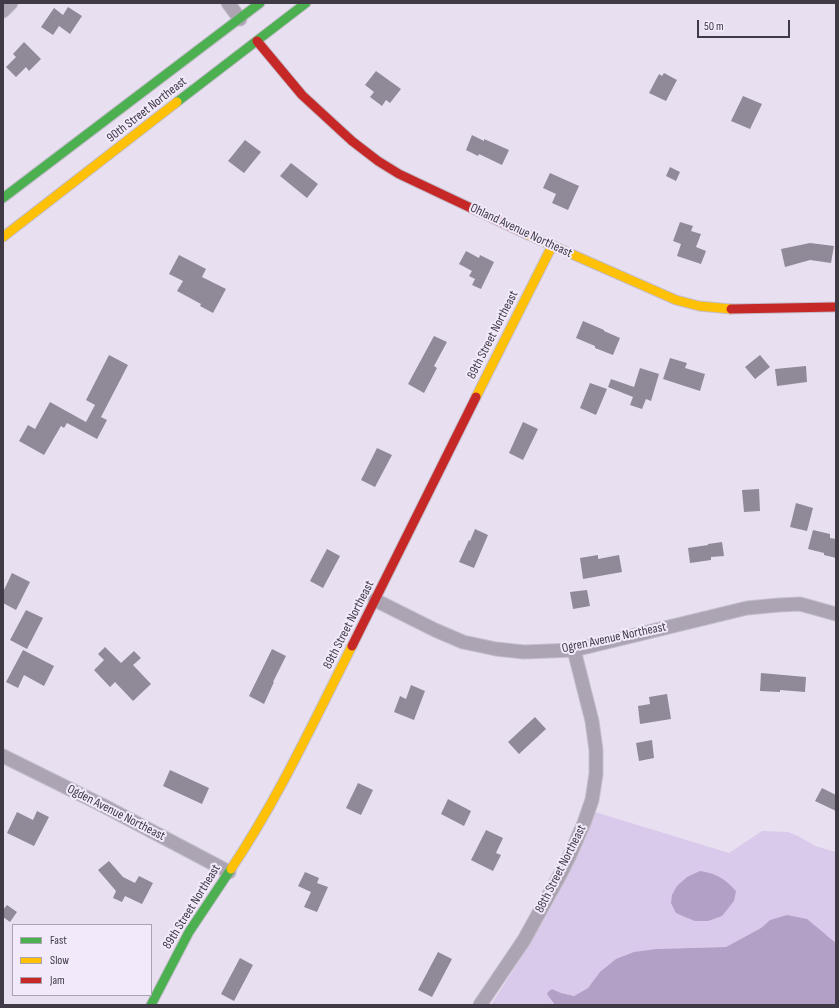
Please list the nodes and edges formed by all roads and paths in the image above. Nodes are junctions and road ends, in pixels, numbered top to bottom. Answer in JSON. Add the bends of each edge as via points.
{"nodes":[{"id":1,"x":11,"y":3,"type":"edge"},
{"id":2,"x":228,"y":3,"type":"edge"},
{"id":3,"x":306,"y":3,"type":"edge"},
{"id":4,"x":262,"y":5,"type":"edge"},
{"id":5,"x":3,"y":11,"type":"edge"},
{"id":6,"x":263,"y":23,"type":"dead end"},
{"id":7,"x":234,"y":26,"type":"junction"},
{"id":8,"x":260,"y":39,"type":"junction"},
{"id":9,"x":232,"y":47,"type":"dead end"},
{"id":10,"x":232,"y":61,"type":"junction"},
{"id":11,"x":3,"y":198,"type":"edge"},
{"id":12,"x":3,"y":237,"type":"edge"},
{"id":13,"x":552,"y":246,"type":"junction"},
{"id":14,"x":836,"y":307,"type":"edge"},
{"id":15,"x":376,"y":600,"type":"junction"},
{"id":16,"x":836,"y":614,"type":"edge"},
{"id":17,"x":574,"y":650,"type":"junction"},
{"id":18,"x":3,"y":756,"type":"edge"},
{"id":19,"x":229,"y":872,"type":"junction"},
{"id":20,"x":151,"y":1005,"type":"edge"},
{"id":21,"x":480,"y":1005,"type":"edge"}],
"edges":[{"from":1,"to":5,"type":"street"},
{"from":2,"to":7,"type":"street"},
{"from":3,"to":8,"type":"street","name":"90th Street Northeast"},
{"from":4,"to":7,"type":"street","name":"90th Street Northeast"},
{"from":6,"to":8,"type":"street"},
{"from":7,"to":11,"type":"street","name":"90th Street Northeast"},
{"from":8,"to":10,"type":"street","name":"90th Street Northeast"},
{"from":8,"to":13,"type":"street","name":"Ohland Avenue Northeast","via":[[302,95],[378,161],[399,174]]},
{"from":9,"to":10,"type":"street"},
{"from":10,"to":12,"type":"street","name":"90th Street Northeast"},
{"from":13,"to":14,"type":"street","name":"Ohland Avenue Northeast","via":[[676,300],[699,306],[725,309]]},
{"from":13,"to":15,"type":"street","name":"89th Street Northeast"},
{"from":15,"to":17,"type":"street","name":"Ogren Avenue Northeast","via":[[463,642],[524,652]]},
{"from":15,"to":19,"type":"street","name":"89th Street Northeast","via":[[281,786]]},
{"from":16,"to":17,"type":"street","name":"Ogren Avenue Northeast","via":[[800,604],[747,608]]},
{"from":17,"to":21,"type":"street","name":"88th Street Northeast","via":[[592,721],[596,750],[592,800],[584,824],[560,875],[524,940]]},
{"from":18,"to":19,"type":"street","name":"Ogden Avenue Northeast"},
{"from":19,"to":20,"type":"street","name":"89th Street Northeast","via":[[189,932]]}]}
